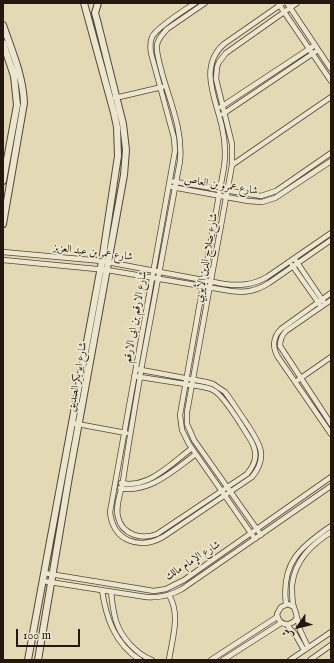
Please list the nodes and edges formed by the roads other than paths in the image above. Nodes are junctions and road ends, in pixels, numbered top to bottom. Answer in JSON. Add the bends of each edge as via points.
{"nodes":[{"id":1,"x":84,"y":3,"type":"edge"},
{"id":2,"x":98,"y":3,"type":"edge"},
{"id":3,"x":195,"y":3,"type":"edge"},
{"id":4,"x":205,"y":3,"type":"edge"},
{"id":5,"x":287,"y":3,"type":"edge"},
{"id":6,"x":297,"y":3,"type":"edge"},
{"id":7,"x":280,"y":4,"type":"edge"},
{"id":8,"x":290,"y":8,"type":"junction"},
{"id":9,"x":284,"y":12,"type":"junction"},
{"id":10,"x":3,"y":25,"type":"edge"},
{"id":11,"x":3,"y":43,"type":"edge"},
{"id":12,"x":315,"y":45,"type":"junction"},
{"id":13,"x":309,"y":49,"type":"junction"},
{"id":14,"x":318,"y":50,"type":"junction"},
{"id":15,"x":313,"y":54,"type":"junction"},
{"id":16,"x":331,"y":69,"type":"edge"},
{"id":17,"x":331,"y":81,"type":"edge"},
{"id":18,"x":166,"y":86,"type":"junction"},
{"id":19,"x":160,"y":88,"type":"junction"},
{"id":20,"x":331,"y":97,"type":"edge"},
{"id":21,"x":113,"y":99,"type":"junction"},
{"id":22,"x":223,"y":106,"type":"junction"},
{"id":23,"x":218,"y":109,"type":"junction"},
{"id":24,"x":225,"y":113,"type":"junction"},
{"id":25,"x":220,"y":116,"type":"junction"},
{"id":26,"x":331,"y":153,"type":"edge"},
{"id":27,"x":331,"y":161,"type":"edge"},
{"id":28,"x":232,"y":165,"type":"junction"},
{"id":29,"x":3,"y":181,"type":"edge"},
{"id":30,"x":170,"y":181,"type":"junction"},
{"id":31,"x":176,"y":182,"type":"junction"},
{"id":32,"x":169,"y":187,"type":"junction"},
{"id":33,"x":175,"y":188,"type":"junction"},
{"id":34,"x":220,"y":190,"type":"junction"},
{"id":35,"x":228,"y":191,"type":"junction"},
{"id":36,"x":219,"y":196,"type":"junction"},
{"id":37,"x":227,"y":197,"type":"junction"},
{"id":38,"x":3,"y":224,"type":"edge"},
{"id":39,"x":331,"y":233,"type":"edge"},
{"id":40,"x":331,"y":240,"type":"edge"},
{"id":41,"x":3,"y":252,"type":"edge"},
{"id":42,"x":3,"y":260,"type":"edge"},
{"id":43,"x":292,"y":260,"type":"junction"},
{"id":44,"x":105,"y":262,"type":"junction"},
{"id":45,"x":295,"y":265,"type":"junction"},
{"id":46,"x":104,"y":270,"type":"junction"},
{"id":47,"x":153,"y":271,"type":"junction"},
{"id":48,"x":159,"y":272,"type":"junction"},
{"id":49,"x":152,"y":277,"type":"junction"},
{"id":50,"x":158,"y":278,"type":"junction"},
{"id":51,"x":204,"y":280,"type":"junction"},
{"id":52,"x":211,"y":282,"type":"junction"},
{"id":53,"x":203,"y":287,"type":"junction"},
{"id":54,"x":210,"y":288,"type":"junction"},
{"id":55,"x":331,"y":293,"type":"edge"},
{"id":56,"x":331,"y":300,"type":"edge"},
{"id":57,"x":320,"y":301,"type":"junction"},
{"id":58,"x":323,"y":306,"type":"junction"},
{"id":59,"x":331,"y":357,"type":"edge"},
{"id":60,"x":136,"y":369,"type":"junction"},
{"id":61,"x":142,"y":370,"type":"junction"},
{"id":62,"x":134,"y":376,"type":"junction"},
{"id":63,"x":140,"y":377,"type":"junction"},
{"id":64,"x":186,"y":378,"type":"junction"},
{"id":65,"x":300,"y":378,"type":"junction"},
{"id":66,"x":193,"y":379,"type":"junction"},
{"id":67,"x":295,"y":382,"type":"junction"},
{"id":68,"x":185,"y":384,"type":"junction"},
{"id":69,"x":192,"y":386,"type":"junction"},
{"id":70,"x":329,"y":415,"type":"edge"},
{"id":71,"x":322,"y":420,"type":"junction"},
{"id":72,"x":331,"y":422,"type":"edge"},
{"id":73,"x":72,"y":423,"type":"junction"},
{"id":74,"x":80,"y":424,"type":"junction"},
{"id":75,"x":325,"y":425,"type":"junction"},
{"id":76,"x":124,"y":433,"type":"junction"},
{"id":77,"x":130,"y":434,"type":"junction"},
{"id":78,"x":331,"y":434,"type":"edge"},
{"id":79,"x":192,"y":448,"type":"junction"},
{"id":80,"x":196,"y":454,"type":"junction"},
{"id":81,"x":331,"y":477,"type":"edge"},
{"id":82,"x":115,"y":481,"type":"junction"},
{"id":83,"x":122,"y":483,"type":"junction"},
{"id":84,"x":331,"y":486,"type":"edge"},
{"id":85,"x":114,"y":487,"type":"junction"},
{"id":86,"x":228,"y":487,"type":"junction"},
{"id":87,"x":121,"y":488,"type":"junction"},
{"id":88,"x":222,"y":490,"type":"junction"},
{"id":89,"x":231,"y":492,"type":"junction"},
{"id":90,"x":225,"y":496,"type":"junction"},
{"id":91,"x":174,"y":522,"type":"junction"},
{"id":92,"x":331,"y":526,"type":"edge"},
{"id":93,"x":177,"y":528,"type":"junction"},
{"id":94,"x":257,"y":529,"type":"junction"},
{"id":95,"x":331,"y":532,"type":"edge"},
{"id":96,"x":251,"y":533,"type":"junction"},
{"id":97,"x":261,"y":534,"type":"junction"},
{"id":98,"x":255,"y":539,"type":"junction"},
{"id":99,"x":44,"y":573,"type":"junction"},
{"id":100,"x":53,"y":574,"type":"junction"},
{"id":101,"x":43,"y":581,"type":"junction"},
{"id":102,"x":51,"y":582,"type":"junction"},
{"id":103,"x":102,"y":590,"type":"junction"},
{"id":104,"x":111,"y":592,"type":"junction"},
{"id":105,"x":169,"y":595,"type":"junction"},
{"id":106,"x":286,"y":604,"type":"junction"},
{"id":107,"x":294,"y":607,"type":"junction"},
{"id":108,"x":277,"y":617,"type":"junction"},
{"id":109,"x":297,"y":617,"type":"junction"},
{"id":110,"x":281,"y":622,"type":"junction"},
{"id":111,"x":286,"y":624,"type":"junction"},
{"id":112,"x":331,"y":632,"type":"edge"},
{"id":113,"x":331,"y":645,"type":"edge"},
{"id":114,"x":306,"y":649,"type":"junction"},
{"id":115,"x":28,"y":660,"type":"edge"},
{"id":116,"x":38,"y":660,"type":"edge"},
{"id":117,"x":140,"y":660,"type":"edge"},
{"id":118,"x":152,"y":660,"type":"edge"},
{"id":119,"x":169,"y":660,"type":"edge"},
{"id":120,"x":212,"y":660,"type":"edge"},
{"id":121,"x":223,"y":660,"type":"edge"},
{"id":122,"x":290,"y":660,"type":"edge"},
{"id":123,"x":310,"y":660,"type":"edge"}],
"edges":[{"from":1,"to":21,"type":"street"},
{"from":2,"to":21,"type":"street","via":[[95,13]]},
{"from":3,"to":19,"type":"street","name":"شارع الارقم بن ابى الارقم","via":[[152,37],[150,48]]},
{"from":4,"to":18,"type":"street","name":"شارع الارقم بن ابى الارقم","via":[[167,29],[159,40],[157,51]]},
{"from":5,"to":8,"type":"street"},
{"from":6,"to":8,"type":"street","name":"شارع صلاح الدين الأيوبي"},
{"from":7,"to":9,"type":"street"},
{"from":7,"to":23,"type":"street","name":"شارع صلاح الدين الأيوبي","via":[[216,52],[211,63],[210,75]]},
{"from":8,"to":9,"type":"street","name":"شارع صلاح الدين الأيوبي"},
{"from":8,"to":12,"type":"street"},
{"from":9,"to":13,"type":"street"},
{"from":9,"to":22,"type":"street","name":"شارع صلاح الدين الأيوبي","via":[[222,57],[216,73]]},
{"from":10,"to":38,"type":"street","via":[[20,74],[24,103]]},
{"from":11,"to":29,"type":"street","via":[[14,76],[17,95],[16,115]]},
{"from":12,"to":13,"type":"street"},
{"from":12,"to":14,"type":"street"},
{"from":13,"to":15,"type":"street"},
{"from":13,"to":22,"type":"street"},
{"from":14,"to":15,"type":"street"},
{"from":14,"to":16,"type":"street"},
{"from":15,"to":17,"type":"street"},
{"from":15,"to":24,"type":"street"},
{"from":18,"to":19,"type":"street"},
{"from":18,"to":31,"type":"street","name":"شارع الارقم بن ابى الارقم","via":[[181,142]]},
{"from":19,"to":21,"type":"street"},
{"from":19,"to":30,"type":"street","name":"شارع الارقم بن ابى الارقم","via":[[175,144]]},
{"from":20,"to":28,"type":"street"},
{"from":21,"to":44,"type":"street","name":"شارع ابو بكر الصديق","via":[[123,124],[126,150],[124,175]]},
{"from":22,"to":23,"type":"street"},
{"from":22,"to":24,"type":"street","name":"شارع صلاح الدين الأيوبي"},
{"from":23,"to":25,"type":"street","name":"شارع صلاح الدين الأيوبي"},
{"from":24,"to":25,"type":"street"},
{"from":24,"to":28,"type":"street","name":"شارع صلاح الدين الأيوبي","via":[[232,144]]},
{"from":25,"to":34,"type":"street","name":"شارع صلاح الدين الأيوبي","via":[[226,154]]},
{"from":26,"to":35,"type":"street","name":"شارع عمرو بن العاص","via":[[269,195],[252,196]]},
{"from":27,"to":37,"type":"street","name":"شارع عمرو بن العاص","via":[[268,201],[255,202]]},
{"from":28,"to":35,"type":"street","name":"شارع صلاح الدين الأيوبي"},
{"from":30,"to":31,"type":"street","name":"شارع عمرو بن العاص"},
{"from":30,"to":32,"type":"street","name":"شارع الارقم بن ابى الارقم"},
{"from":31,"to":33,"type":"street","name":"شارع الارقم بن ابى الارقم"},
{"from":31,"to":34,"type":"street","name":"شارع عمرو بن العاص"},
{"from":32,"to":33,"type":"street","name":"شارع عمرو بن العاص"},
{"from":32,"to":47,"type":"street","name":"شارع الارقم بن ابى الارقم"},
{"from":33,"to":36,"type":"street","name":"شارع عمرو بن العاص"},
{"from":33,"to":48,"type":"street","name":"شارع الارقم بن ابى الارقم"},
{"from":34,"to":35,"type":"street","name":"شارع عمرو بن العاص"},
{"from":34,"to":36,"type":"street","name":"شارع صلاح الدين الأيوبي"},
{"from":35,"to":37,"type":"street","name":"شارع صلاح الدين الأيوبي"},
{"from":36,"to":37,"type":"street","name":"شارع عمرو بن العاص"},
{"from":36,"to":51,"type":"street","name":"شارع صلاح الدين الأيوبي"},
{"from":37,"to":52,"type":"street","name":"شارع صلاح الدين الأيوبي"},
{"from":39,"to":43,"type":"street","name":"شارع عمر بن عبد العزيز"},
{"from":40,"to":45,"type":"street","name":"شارع عمر بن عبد العزيز"},
{"from":41,"to":44,"type":"street","name":"شارع عمر بن عبد العزيز"},
{"from":42,"to":46,"type":"street","name":"شارع عمر بن عبد العزيز"},
{"from":43,"to":45,"type":"street"},
{"from":43,"to":52,"type":"street","name":"شارع عمر بن عبد العزيز","via":[[257,283],[241,286]]},
{"from":44,"to":46,"type":"street","name":"شارع ابو بكر الصديق"},
{"from":44,"to":47,"type":"street","name":"شارع عمر بن عبد العزيز"},
{"from":45,"to":54,"type":"street","name":"شارع عمر بن عبد العزيز","via":[[254,291],[239,292]]},
{"from":45,"to":57,"type":"street"},
{"from":46,"to":49,"type":"street","name":"شارع عمر بن عبد العزيز"},
{"from":46,"to":73,"type":"street","name":"شارع ابو بكر الصديق"},
{"from":46,"to":74,"type":"street","name":"شارع ابو بكر الصديق"},
{"from":47,"to":48,"type":"street","name":"شارع عمر بن عبد العزيز"},
{"from":47,"to":49,"type":"street","name":"شارع الارقم بن ابى الارقم"},
{"from":48,"to":50,"type":"street","name":"شارع الارقم بن ابى الارقم"},
{"from":48,"to":51,"type":"street","name":"شارع عمر بن عبد العزيز"},
{"from":49,"to":50,"type":"street","name":"شارع عمر بن عبد العزيز"},
{"from":49,"to":60,"type":"street","name":"شارع الارقم بن ابى الارقم"},
{"from":50,"to":53,"type":"street","name":"شارع عمر بن عبد العزيز"},
{"from":50,"to":61,"type":"street","name":"شارع الارقم بن ابى الارقم"},
{"from":51,"to":52,"type":"street","name":"شارع عمر بن عبد العزيز"},
{"from":51,"to":53,"type":"street","name":"شارع صلاح الدين الأيوبي"},
{"from":52,"to":54,"type":"street","name":"شارع صلاح الدين الأيوبي"},
{"from":53,"to":54,"type":"street","name":"شارع عمر بن عبد العزيز"},
{"from":53,"to":64,"type":"street","name":"شارع صلاح الدين الأيوبي"},
{"from":54,"to":66,"type":"street","name":"شارع صلاح الدين الأيوبي"},
{"from":55,"to":57,"type":"street"},
{"from":56,"to":58,"type":"street"},
{"from":57,"to":58,"type":"street"},
{"from":57,"to":67,"type":"street","via":[[275,336],[275,352]]},
{"from":58,"to":65,"type":"street","via":[[286,331],[280,340],[282,351]]},
{"from":59,"to":65,"type":"street"},
{"from":60,"to":61,"type":"street","name":"شارع الارقم بن ابى الارقم"},
{"from":60,"to":62,"type":"street","name":"شارع الارقم بن ابى الارقم"},
{"from":61,"to":63,"type":"street","name":"شارع الارقم بن ابى الارقم"},
{"from":61,"to":64,"type":"street","name":"شارع الارقم بن ابى الارقم"},
{"from":62,"to":63,"type":"street","name":"شارع الارقم بن ابى الارقم"},
{"from":62,"to":76,"type":"street","name":"شارع الارقم بن ابى الارقم"},
{"from":63,"to":68,"type":"street","name":"شارع الارقم بن ابى الارقم"},
{"from":63,"to":77,"type":"street","name":"شارع الارقم بن ابى الارقم"},
{"from":64,"to":66,"type":"street","name":"شارع الارقم بن ابى الارقم"},
{"from":64,"to":68,"type":"street","name":"شارع صلاح الدين الأيوبي"},
{"from":65,"to":67,"type":"street"},
{"from":65,"to":70,"type":"street"},
{"from":66,"to":69,"type":"street","name":"شارع صلاح الدين الأيوبي"},
{"from":66,"to":89,"type":"street","name":"شارع الارقم بن ابى الارقم","via":[[213,384],[225,392],[261,449],[257,471]]},
{"from":67,"to":71,"type":"street"},
{"from":68,"to":69,"type":"street","name":"شارع الارقم بن ابى الارقم"},
{"from":68,"to":79,"type":"street","name":"شارع صلاح الدين الأيوبي","via":[[181,423],[185,438]]},
{"from":69,"to":86,"type":"street","name":"شارع صلاح الدين الأيوبي","via":[[186,412],[189,430]]},
{"from":69,"to":86,"type":"street","name":"شارع الارقم بن ابى الارقم","via":[[218,393],[254,447],[256,455],[252,468]]},
{"from":70,"to":71,"type":"street"},
{"from":70,"to":72,"type":"street"},
{"from":71,"to":75,"type":"street"},
{"from":72,"to":75,"type":"street"},
{"from":73,"to":74,"type":"street"},
{"from":73,"to":99,"type":"street","name":"شارع ابو بكر الصديق"},
{"from":74,"to":76,"type":"street"},
{"from":74,"to":100,"type":"street","name":"شارع ابو بكر الصديق"},
{"from":75,"to":78,"type":"street"},
{"from":76,"to":77,"type":"street"},
{"from":76,"to":82,"type":"street","name":"شارع الارقم بن ابى الارقم"},
{"from":77,"to":83,"type":"street","name":"شارع الارقم بن ابى الارقم"},
{"from":79,"to":80,"type":"street","name":"شارع صلاح الدين الأيوبي"},
{"from":79,"to":83,"type":"street","via":[[147,481],[137,484]]},
{"from":80,"to":87,"type":"street","via":[[149,486],[132,490]]},
{"from":80,"to":88,"type":"street","name":"شارع صلاح الدين الأيوبي"},
{"from":81,"to":94,"type":"street","name":"شارع الإمام مالك"},
{"from":82,"to":83,"type":"street"},
{"from":82,"to":85,"type":"street","name":"شارع الارقم بن ابى الارقم"},
{"from":83,"to":87,"type":"street","name":"شارع الارقم بن ابى الارقم"},
{"from":84,"to":97,"type":"street","name":"شارع الإمام مالك"},
{"from":85,"to":87,"type":"street"},
{"from":85,"to":93,"type":"street","name":"شارع الارقم بن ابى الارقم","via":[[110,512],[113,527],[120,535],[131,541],[146,543],[158,540]]},
{"from":86,"to":88,"type":"street","name":"شارع الارقم بن ابى الارقم"},
{"from":86,"to":89,"type":"street","name":"شارع صلاح الدين الأيوبي"},
{"from":87,"to":91,"type":"street","name":"شارع الارقم بن ابى الارقم","via":[[117,516],[128,532],[152,536]]},
{"from":88,"to":90,"type":"street","name":"شارع صلاح الدين الأيوبي"},
{"from":88,"to":91,"type":"street","name":"شارع الارقم بن ابى الارقم"},
{"from":89,"to":90,"type":"street","name":"شارع الارقم بن ابى الارقم"},
{"from":89,"to":94,"type":"street","name":"شارع صلاح الدين الأيوبي"},
{"from":90,"to":93,"type":"street","name":"شارع الارقم بن ابى الارقم"},
{"from":90,"to":96,"type":"street","name":"شارع صلاح الدين الأيوبي"},
{"from":91,"to":93,"type":"street"},
{"from":92,"to":106,"type":"street","via":[[309,541],[295,557],[285,583]]},
{"from":94,"to":96,"type":"street","name":"شارع الإمام مالك"},
{"from":94,"to":97,"type":"street","name":"شارع صلاح الدين الأيوبي"},
{"from":95,"to":107,"type":"street","via":[[309,548],[297,566],[292,586]]},
{"from":96,"to":98,"type":"street","name":"شارع صلاح الدين الأيوبي"},
{"from":96,"to":100,"type":"street","name":"شارع الإمام مالك","via":[[184,580],[160,590]]},
{"from":97,"to":98,"type":"street","name":"شارع الإمام مالك"},
{"from":98,"to":105,"type":"street","name":"شارع الإمام مالك","via":[[182,589]]},
{"from":99,"to":100,"type":"street","name":"شارع الإمام مالك"},
{"from":99,"to":101,"type":"street","name":"شارع ابو بكر الصديق"},
{"from":100,"to":102,"type":"street","name":"شارع ابو بكر الصديق"},
{"from":101,"to":102,"type":"street","name":"شارع الإمام مالك"},
{"from":101,"to":115,"type":"street","name":"شارع ابو بكر الصديق"},
{"from":102,"to":103,"type":"street","name":"شارع الإمام مالك"},
{"from":102,"to":116,"type":"street","name":"شارع ابو بكر الصديق"},
{"from":103,"to":104,"type":"street","name":"شارع الإمام مالك"},
{"from":103,"to":117,"type":"street","via":[[107,616],[116,636],[127,650]]},
{"from":104,"to":105,"type":"street","name":"شارع الإمام مالك","via":[[156,598]]},
{"from":104,"to":118,"type":"street","via":[[120,629],[138,652]]},
{"from":105,"to":119,"type":"street","via":[[176,615]]},
{"from":106,"to":107,"type":"street"},
{"from":106,"to":108,"type":"street","via":[[279,608]]},
{"from":107,"to":109,"type":"street"},
{"from":108,"to":110,"type":"street"},
{"from":108,"to":120,"type":"street"},
{"from":109,"to":111,"type":"street","via":[[292,623]]},
{"from":109,"to":114,"type":"street"},
{"from":110,"to":111,"type":"street"},
{"from":110,"to":121,"type":"street"},
{"from":111,"to":114,"type":"street"},
{"from":112,"to":114,"type":"street"},
{"from":113,"to":123,"type":"street"},
{"from":114,"to":122,"type":"street"}]}
